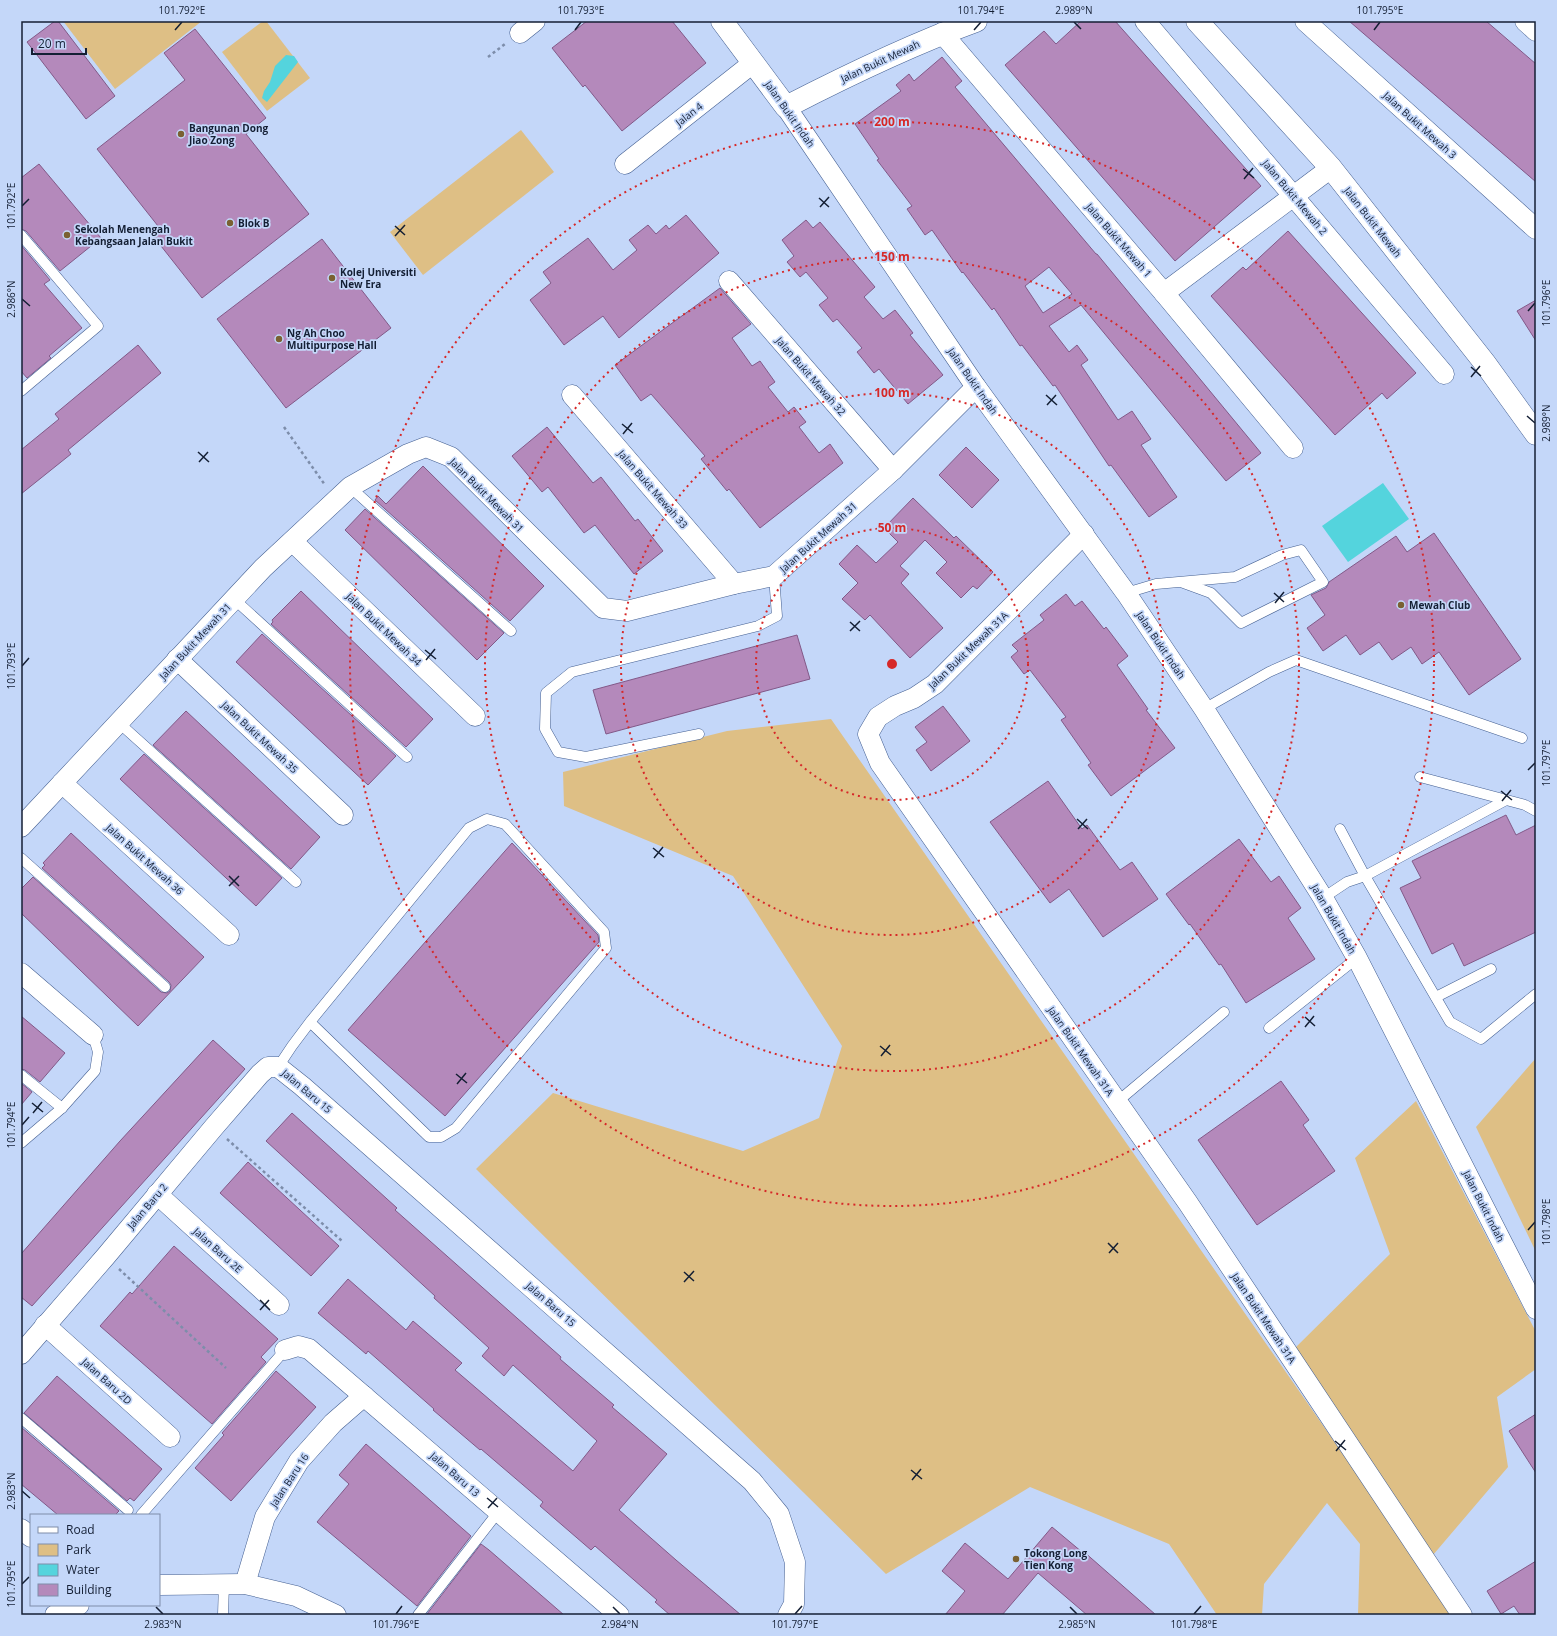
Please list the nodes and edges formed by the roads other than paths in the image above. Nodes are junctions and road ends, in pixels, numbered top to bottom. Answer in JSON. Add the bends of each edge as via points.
{"nodes":[{"id":1,"x":722,"y":21,"type":"edge"},
{"id":2,"x":976,"y":21,"type":"edge"},
{"id":3,"x":1145,"y":21,"type":"edge"},
{"id":4,"x":1197,"y":21,"type":"edge"},
{"id":5,"x":1305,"y":21,"type":"edge"},
{"id":6,"x":1525,"y":21,"type":"edge"},
{"id":7,"x":1536,"y":31,"type":"edge"},
{"id":8,"x":942,"y":33,"type":"junction"},
{"id":9,"x":753,"y":63,"type":"junction"},
{"id":10,"x":786,"y":107,"type":"junction"},
{"id":11,"x":625,"y":164,"type":"dead end"},
{"id":12,"x":1331,"y":168,"type":"junction"},
{"id":13,"x":1294,"y":196,"type":"junction"},
{"id":14,"x":1536,"y":229,"type":"edge"},
{"id":15,"x":21,"y":235,"type":"edge"},
{"id":16,"x":729,"y":281,"type":"dead end"},
{"id":17,"x":1164,"y":293,"type":"junction"},
{"id":18,"x":1444,"y":374,"type":"dead end"},
{"id":19,"x":976,"y":387,"type":"junction"},
{"id":20,"x":21,"y":391,"type":"edge"},
{"id":21,"x":572,"y":395,"type":"dead end"},
{"id":22,"x":1536,"y":434,"type":"edge"},
{"id":23,"x":1293,"y":448,"type":"dead end"},
{"id":24,"x":893,"y":470,"type":"junction"},
{"id":25,"x":343,"y":494,"type":"junction"},
{"id":26,"x":1084,"y":534,"type":"junction"},
{"id":27,"x":292,"y":542,"type":"junction"},
{"id":28,"x":774,"y":576,"type":"junction"},
{"id":29,"x":1181,"y":582,"type":"junction"},
{"id":30,"x":734,"y":584,"type":"junction"},
{"id":31,"x":1126,"y":593,"type":"junction"},
{"id":32,"x":234,"y":599,"type":"junction"},
{"id":33,"x":511,"y":632,"type":"dead end"},
{"id":34,"x":178,"y":659,"type":"junction"},
{"id":35,"x":1204,"y":709,"type":"junction"},
{"id":36,"x":475,"y":716,"type":"dead end"},
{"id":37,"x":118,"y":722,"type":"junction"},
{"id":38,"x":700,"y":734,"type":"dead end"},
{"id":39,"x":1522,"y":738,"type":"dead end"},
{"id":40,"x":407,"y":757,"type":"dead end"},
{"id":41,"x":1420,"y":777,"type":"dead end"},
{"id":42,"x":62,"y":783,"type":"junction"},
{"id":43,"x":1506,"y":800,"type":"junction"},
{"id":44,"x":1536,"y":811,"type":"edge"},
{"id":45,"x":343,"y":815,"type":"dead end"},
{"id":46,"x":21,"y":827,"type":"edge"},
{"id":47,"x":1340,"y":829,"type":"dead end"},
{"id":48,"x":21,"y":858,"type":"edge"},
{"id":49,"x":1365,"y":876,"type":"junction"},
{"id":50,"x":296,"y":882,"type":"dead end"},
{"id":51,"x":1323,"y":898,"type":"junction"},
{"id":52,"x":229,"y":935,"type":"dead end"},
{"id":53,"x":1357,"y":958,"type":"junction"},
{"id":54,"x":1492,"y":969,"type":"dead end"},
{"id":55,"x":21,"y":974,"type":"edge"},
{"id":56,"x":165,"y":988,"type":"dead end"},
{"id":57,"x":1536,"y":994,"type":"edge"},
{"id":58,"x":1436,"y":997,"type":"junction"},
{"id":59,"x":1224,"y":1012,"type":"dead end"},
{"id":60,"x":310,"y":1022,"type":"junction"},
{"id":61,"x":1269,"y":1028,"type":"dead end"},
{"id":62,"x":93,"y":1035,"type":"joint"},
{"id":63,"x":278,"y":1067,"type":"junction"},
{"id":64,"x":21,"y":1075,"type":"edge"},
{"id":65,"x":1117,"y":1102,"type":"junction"},
{"id":66,"x":62,"y":1108,"type":"junction"},
{"id":67,"x":21,"y":1143,"type":"edge"},
{"id":68,"x":157,"y":1194,"type":"junction"},
{"id":69,"x":279,"y":1305,"type":"dead end"},
{"id":70,"x":1536,"y":1309,"type":"edge"},
{"id":71,"x":45,"y":1325,"type":"junction"},
{"id":72,"x":285,"y":1350,"type":"joint"},
{"id":73,"x":21,"y":1354,"type":"edge"},
{"id":74,"x":364,"y":1396,"type":"junction"},
{"id":75,"x":21,"y":1418,"type":"edge"},
{"id":76,"x":170,"y":1437,"type":"dead end"},
{"id":77,"x":128,"y":1510,"type":"dead end"},
{"id":78,"x":499,"y":1512,"type":"junction"},
{"id":79,"x":142,"y":1514,"type":"edge"},
{"id":80,"x":21,"y":1529,"type":"edge"},
{"id":81,"x":30,"y":1536,"type":"edge"},
{"id":82,"x":224,"y":1583,"type":"junction"},
{"id":83,"x":245,"y":1584,"type":"junction"},
{"id":84,"x":160,"y":1585,"type":"edge"},
{"id":85,"x":77,"y":1606,"type":"edge"},
{"id":86,"x":56,"y":1615,"type":"edge"},
{"id":87,"x":223,"y":1615,"type":"edge"},
{"id":88,"x":336,"y":1615,"type":"edge"},
{"id":89,"x":418,"y":1615,"type":"edge"},
{"id":90,"x":620,"y":1615,"type":"edge"},
{"id":91,"x":788,"y":1615,"type":"edge"},
{"id":92,"x":1462,"y":1615,"type":"edge"}],
"edges":[{"from":1,"to":9,"type":"street","name":"Jalan Bukit Indah"},
{"from":2,"to":8,"type":"street","name":"Jalan Bukit Mewah"},
{"from":3,"to":13,"type":"street","name":"Jalan Bukit Mewah 2"},
{"from":4,"to":12,"type":"street","name":"Jalan Bukit Mewah"},
{"from":5,"to":14,"type":"street","name":"Jalan Bukit Mewah 3"},
{"from":6,"to":7,"type":"street"},
{"from":8,"to":10,"type":"street","name":"Jalan Bukit Mewah","via":[[866,66]]},
{"from":8,"to":17,"type":"street","name":"Jalan Bukit Mewah 1"},
{"from":9,"to":10,"type":"street","name":"Jalan Bukit Indah"},
{"from":9,"to":11,"type":"street","name":"Jalan 4"},
{"from":10,"to":19,"type":"street","name":"Jalan Bukit Indah"},
{"from":12,"to":13,"type":"street"},
{"from":12,"to":22,"type":"street","name":"Jalan Bukit Mewah","via":[[1484,362]]},
{"from":13,"to":17,"type":"street"},
{"from":13,"to":18,"type":"street","name":"Jalan Bukit Mewah 2"},
{"from":15,"to":20,"type":"lane","via":[[98,326]]},
{"from":16,"to":24,"type":"street","name":"Jalan Bukit Mewah 32"},
{"from":17,"to":23,"type":"street","name":"Jalan Bukit Mewah 1"},
{"from":19,"to":24,"type":"street","name":"Jalan Bukit Mewah 31"},
{"from":19,"to":26,"type":"street","name":"Jalan Bukit Indah"},
{"from":21,"to":30,"type":"street","name":"Jalan Bukit Mewah 33"},
{"from":24,"to":28,"type":"street","name":"Jalan Bukit Mewah 31"},
{"from":25,"to":27,"type":"street","name":"Jalan Bukit Mewah 31"},
{"from":25,"to":30,"type":"street","name":"Jalan Bukit Mewah 31","via":[[408,454],[426,447],[451,457],[603,608],[627,611]]},
{"from":25,"to":33,"type":"lane"},
{"from":26,"to":31,"type":"street","name":"Jalan Bukit Indah"},
{"from":26,"to":65,"type":"street","name":"Jalan Bukit Mewah 31A","via":[[935,684],[878,717],[868,734],[880,763]]},
{"from":27,"to":32,"type":"street","name":"Jalan Bukit Mewah 31"},
{"from":27,"to":36,"type":"street","name":"Jalan Bukit Mewah 34"},
{"from":28,"to":30,"type":"street","name":"Jalan Bukit Mewah 31"},
{"from":28,"to":38,"type":"lane","via":[[778,616],[758,626],[572,672],[546,693],[545,729],[558,752],[586,757]]},
{"from":29,"to":29,"type":"lane","via":[[1210,592],[1241,623],[1323,582],[1301,550],[1282,555],[1235,577]]},
{"from":29,"to":31,"type":"lane","via":[[1156,584]]},
{"from":31,"to":35,"type":"street","name":"Jalan Bukit Indah"},
{"from":32,"to":34,"type":"street","name":"Jalan Bukit Mewah 31"},
{"from":32,"to":40,"type":"lane"},
{"from":34,"to":37,"type":"street","name":"Jalan Bukit Mewah 31"},
{"from":34,"to":45,"type":"street","name":"Jalan Bukit Mewah 35"},
{"from":35,"to":39,"type":"lane","via":[[1269,672],[1296,660]]},
{"from":35,"to":51,"type":"street","name":"Jalan Bukit Indah"},
{"from":37,"to":42,"type":"street","name":"Jalan Bukit Mewah 31"},
{"from":37,"to":50,"type":"lane"},
{"from":41,"to":43,"type":"lane"},
{"from":42,"to":46,"type":"street","name":"Jalan Bukit Mewah 31"},
{"from":42,"to":52,"type":"street","name":"Jalan Bukit Mewah 36"},
{"from":43,"to":44,"type":"lane"},
{"from":43,"to":49,"type":"lane"},
{"from":47,"to":49,"type":"lane"},
{"from":48,"to":56,"type":"lane"},
{"from":49,"to":51,"type":"lane","via":[[1347,882]]},
{"from":49,"to":58,"type":"lane"},
{"from":51,"to":53,"type":"street","name":"Jalan Bukit Indah"},
{"from":53,"to":61,"type":"lane"},
{"from":53,"to":70,"type":"street","name":"Jalan Bukit Indah"},
{"from":54,"to":58,"type":"lane"},
{"from":55,"to":62,"type":"street"},
{"from":57,"to":58,"type":"lane","via":[[1481,1039],[1450,1022]]},
{"from":59,"to":65,"type":"lane"},
{"from":60,"to":60,"type":"lane","via":[[469,828],[487,819],[505,824],[604,932],[606,948],[456,1128],[442,1137],[429,1137]]},
{"from":60,"to":63,"type":"lane"},
{"from":62,"to":66,"type":"lane","via":[[98,1052],[95,1071]]},
{"from":63,"to":68,"type":"street","name":"Jalan Baru 2","via":[[268,1068],[260,1074]]},
{"from":63,"to":91,"type":"street","name":"Jalan Baru 15","via":[[752,1481],[779,1514],[795,1562],[794,1604]]},
{"from":64,"to":66,"type":"lane"},
{"from":65,"to":92,"type":"street","name":"Jalan Bukit Mewah 31A","via":[[1188,1203]]},
{"from":66,"to":67,"type":"lane"},
{"from":68,"to":69,"type":"street","name":"Jalan Baru 2E"},
{"from":68,"to":71,"type":"street","name":"Jalan Baru 2"},
{"from":71,"to":73,"type":"street","name":"Jalan Baru 2"},
{"from":71,"to":76,"type":"street","name":"Jalan Baru 2D"},
{"from":72,"to":74,"type":"street","name":"Jalan Baru 13","via":[[298,1346],[309,1349]]},
{"from":72,"to":79,"type":"lane"},
{"from":74,"to":78,"type":"street","name":"Jalan Baru 13"},
{"from":74,"to":83,"type":"street","name":"Jalan Baru 16","via":[[333,1423],[299,1461],[265,1517]]},
{"from":75,"to":77,"type":"lane"},
{"from":78,"to":89,"type":"lane"},
{"from":78,"to":90,"type":"street","name":"Jalan Baru 13"},
{"from":80,"to":81,"type":"street"},
{"from":82,"to":83,"type":"street"},
{"from":82,"to":84,"type":"street"},
{"from":82,"to":87,"type":"lane"},
{"from":83,"to":88,"type":"street","via":[[296,1596]]},
{"from":85,"to":86,"type":"street"}]}
